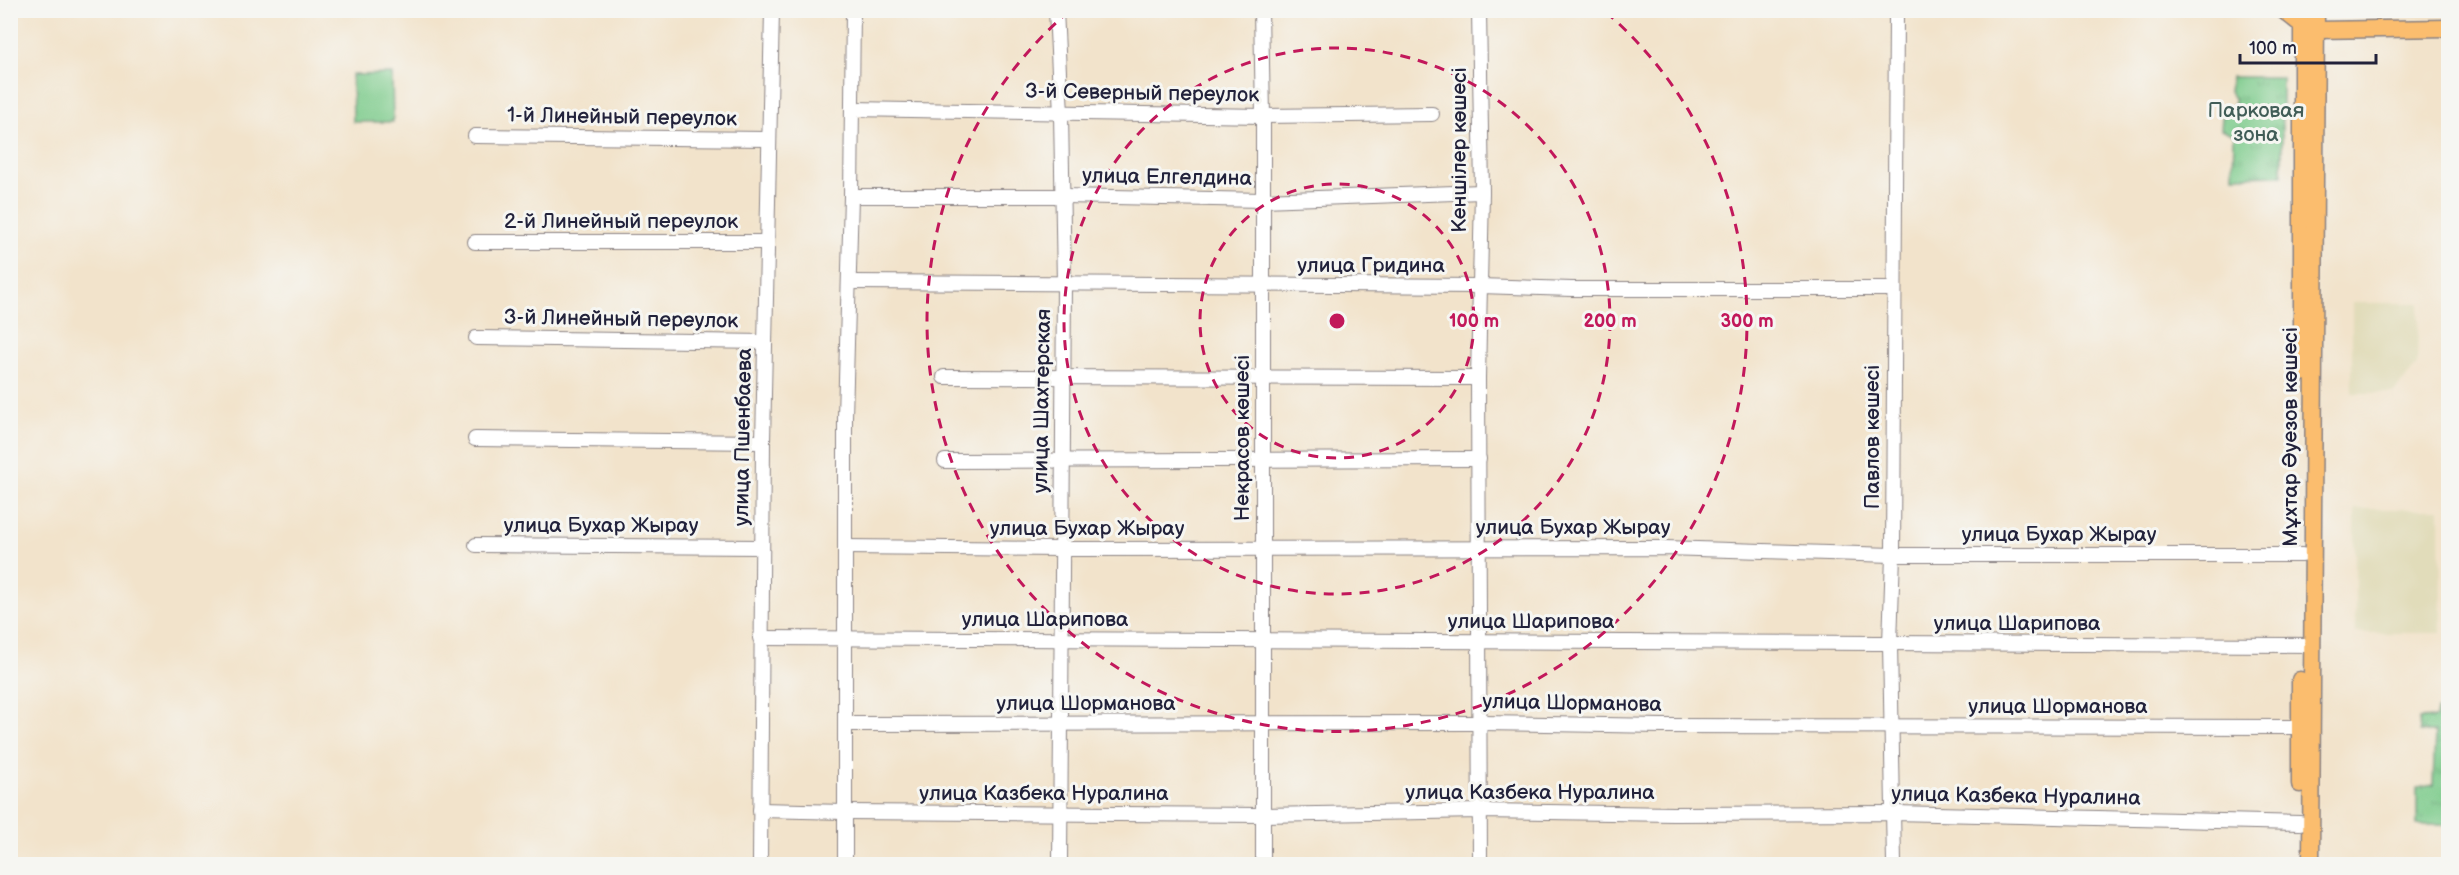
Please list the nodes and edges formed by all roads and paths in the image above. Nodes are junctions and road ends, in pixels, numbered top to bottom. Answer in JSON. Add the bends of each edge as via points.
{"nodes":[{"id":1,"x":772,"y":10,"type":"edge"},
{"id":2,"x":853,"y":10,"type":"edge"},
{"id":3,"x":1056,"y":10,"type":"edge"},
{"id":4,"x":1261,"y":10,"type":"edge"},
{"id":5,"x":1479,"y":10,"type":"edge"},
{"id":6,"x":1896,"y":10,"type":"edge"},
{"id":7,"x":2283,"y":10,"type":"edge"},
{"id":8,"x":2316,"y":10,"type":"edge"},
{"id":9,"x":2307,"y":22,"type":"edge"},
{"id":10,"x":2448,"y":28,"type":"edge"},
{"id":11,"x":852,"y":109,"type":"junction"},
{"id":12,"x":1061,"y":114,"type":"junction"},
{"id":13,"x":1432,"y":114,"type":"dead end"},
{"id":14,"x":1263,"y":116,"type":"junction"},
{"id":15,"x":475,"y":136,"type":"dead end"},
{"id":16,"x":768,"y":139,"type":"junction"},
{"id":17,"x":1482,"y":192,"type":"junction"},
{"id":18,"x":851,"y":196,"type":"junction"},
{"id":19,"x":1063,"y":196,"type":"junction"},
{"id":20,"x":1263,"y":200,"type":"junction"},
{"id":21,"x":476,"y":242,"type":"dead end"},
{"id":22,"x":766,"y":242,"type":"junction"},
{"id":23,"x":849,"y":282,"type":"junction"},
{"id":24,"x":1064,"y":284,"type":"junction"},
{"id":25,"x":1263,"y":285,"type":"junction"},
{"id":26,"x":1480,"y":286,"type":"junction"},
{"id":27,"x":1894,"y":289,"type":"junction"},
{"id":28,"x":476,"y":338,"type":"dead end"},
{"id":29,"x":765,"y":342,"type":"junction"},
{"id":30,"x":944,"y":377,"type":"dead end"},
{"id":31,"x":1062,"y":377,"type":"junction"},
{"id":32,"x":1263,"y":378,"type":"junction"},
{"id":33,"x":1478,"y":378,"type":"junction"},
{"id":34,"x":475,"y":439,"type":"dead end"},
{"id":35,"x":763,"y":442,"type":"junction"},
{"id":36,"x":1479,"y":459,"type":"junction"},
{"id":37,"x":1063,"y":460,"type":"junction"},
{"id":38,"x":1263,"y":460,"type":"junction"},
{"id":39,"x":945,"y":461,"type":"dead end"},
{"id":40,"x":476,"y":545,"type":"dead end"},
{"id":41,"x":762,"y":547,"type":"junction"},
{"id":42,"x":845,"y":548,"type":"junction"},
{"id":43,"x":1479,"y":548,"type":"junction"},
{"id":44,"x":1061,"y":549,"type":"junction"},
{"id":45,"x":1263,"y":549,"type":"junction"},
{"id":46,"x":1893,"y":555,"type":"junction"},
{"id":47,"x":2302,"y":555,"type":"junction"},
{"id":48,"x":760,"y":638,"type":"junction"},
{"id":49,"x":845,"y":638,"type":"junction"},
{"id":50,"x":1061,"y":640,"type":"junction"},
{"id":51,"x":1479,"y":641,"type":"junction"},
{"id":52,"x":1263,"y":642,"type":"junction"},
{"id":53,"x":1890,"y":643,"type":"junction"},
{"id":54,"x":2306,"y":645,"type":"junction"},
{"id":55,"x":1481,"y":723,"type":"junction"},
{"id":56,"x":845,"y":724,"type":"junction"},
{"id":57,"x":1061,"y":724,"type":"junction"},
{"id":58,"x":1263,"y":724,"type":"junction"},
{"id":59,"x":1891,"y":726,"type":"junction"},
{"id":60,"x":2300,"y":727,"type":"junction"},
{"id":61,"x":760,"y":810,"type":"junction"},
{"id":62,"x":1480,"y":811,"type":"junction"},
{"id":63,"x":845,"y":812,"type":"junction"},
{"id":64,"x":1894,"y":813,"type":"junction"},
{"id":65,"x":1059,"y":814,"type":"junction"},
{"id":66,"x":1263,"y":815,"type":"junction"},
{"id":67,"x":2300,"y":823,"type":"junction"},
{"id":68,"x":760,"y":864,"type":"edge"},
{"id":69,"x":844,"y":864,"type":"edge"},
{"id":70,"x":1060,"y":864,"type":"edge"},
{"id":71,"x":1263,"y":864,"type":"edge"},
{"id":72,"x":1480,"y":864,"type":"edge"},
{"id":73,"x":1894,"y":864,"type":"edge"},
{"id":74,"x":2300,"y":864,"type":"edge"},
{"id":75,"x":2311,"y":864,"type":"edge"}],
"edges":[{"from":1,"to":16,"type":"street","name":"улица Пшенбаева"},
{"from":2,"to":11,"type":"street"},
{"from":3,"to":12,"type":"street","name":"улица Шахтерская"},
{"from":4,"to":14,"type":"street","name":"Некрасов көшесі"},
{"from":5,"to":17,"type":"street","name":"Кеншілер көшесі"},
{"from":6,"to":27,"type":"street","name":"Павлов көшесі"},
{"from":7,"to":9,"type":"main road"},
{"from":8,"to":9,"type":"main road","name":"Мұхтар Әуезов көшесі"},
{"from":9,"to":10,"type":"main road"},
{"from":9,"to":47,"type":"main road","name":"Мұхтар Әуезов көшесі"},
{"from":9,"to":54,"type":"main road","name":"Мұхтар Әуезов көшесі"},
{"from":11,"to":12,"type":"street","name":"3-й Северный переулок"},
{"from":11,"to":18,"type":"street"},
{"from":12,"to":14,"type":"street","name":"3-й Северный переулок"},
{"from":12,"to":19,"type":"street","name":"улица Шахтерская"},
{"from":13,"to":14,"type":"street","name":"3-й Северный переулок"},
{"from":14,"to":20,"type":"street","name":"Некрасов көшесі"},
{"from":15,"to":16,"type":"street","name":"1-й Линейный переулок"},
{"from":16,"to":22,"type":"street","name":"улица Пшенбаева"},
{"from":17,"to":20,"type":"street","name":"улица Елгелдина"},
{"from":17,"to":26,"type":"street","name":"Кеншілер көшесі"},
{"from":18,"to":19,"type":"street","name":"улица Елгелдина"},
{"from":18,"to":23,"type":"street"},
{"from":19,"to":20,"type":"street","name":"улица Елгелдина"},
{"from":19,"to":24,"type":"street","name":"улица Шахтерская"},
{"from":20,"to":25,"type":"street","name":"Некрасов көшесі"},
{"from":21,"to":22,"type":"street","name":"2-й Линейный переулок"},
{"from":22,"to":29,"type":"street","name":"улица Пшенбаева"},
{"from":23,"to":24,"type":"street","name":"улица Гридина"},
{"from":23,"to":42,"type":"street"},
{"from":24,"to":25,"type":"street","name":"улица Гридина"},
{"from":24,"to":31,"type":"street","name":"улица Шахтерская"},
{"from":25,"to":26,"type":"street","name":"улица Гридина"},
{"from":25,"to":32,"type":"street","name":"Некрасов көшесі"},
{"from":26,"to":27,"type":"street","name":"улица Гридина"},
{"from":26,"to":33,"type":"street","name":"Кеншілер көшесі"},
{"from":27,"to":46,"type":"street","name":"Павлов көшесі"},
{"from":28,"to":29,"type":"street","name":"3-й Линейный переулок"},
{"from":29,"to":35,"type":"street","name":"улица Пшенбаева"},
{"from":30,"to":31,"type":"street"},
{"from":31,"to":32,"type":"street"},
{"from":31,"to":37,"type":"street","name":"улица Шахтерская"},
{"from":32,"to":33,"type":"street"},
{"from":32,"to":38,"type":"street","name":"Некрасов көшесі"},
{"from":33,"to":36,"type":"street","name":"Кеншілер көшесі"},
{"from":34,"to":35,"type":"street"},
{"from":35,"to":41,"type":"street","name":"улица Пшенбаева"},
{"from":36,"to":38,"type":"street"},
{"from":36,"to":43,"type":"street","name":"Кеншілер көшесі"},
{"from":37,"to":38,"type":"street"},
{"from":37,"to":39,"type":"street"},
{"from":37,"to":44,"type":"street","name":"улица Шахтерская"},
{"from":38,"to":45,"type":"street","name":"Некрасов көшесі"},
{"from":40,"to":41,"type":"street","name":"улица Бухар Жырау"},
{"from":41,"to":48,"type":"street","name":"улица Пшенбаева"},
{"from":42,"to":44,"type":"street","name":"улица Бухар Жырау"},
{"from":42,"to":49,"type":"street"},
{"from":43,"to":45,"type":"street","name":"улица Бухар Жырау"},
{"from":43,"to":46,"type":"street","name":"улица Бухар Жырау","via":[[1677,548]]},
{"from":43,"to":51,"type":"street","name":"Кеншілер көшесі"},
{"from":44,"to":45,"type":"street","name":"улица Бухар Жырау"},
{"from":44,"to":50,"type":"street","name":"улица Шахтерская"},
{"from":45,"to":52,"type":"street","name":"Некрасов көшесі"},
{"from":46,"to":47,"type":"street","name":"улица Бухар Жырау"},
{"from":46,"to":53,"type":"street","name":"Павлов көшесі"},
{"from":47,"to":54,"type":"main road","name":"Мұхтар Әуезов көшесі"},
{"from":48,"to":49,"type":"street","name":"улица Шарипова"},
{"from":48,"to":61,"type":"street","name":"улица Пшенбаева"},
{"from":49,"to":50,"type":"street","name":"улица Шарипова"},
{"from":49,"to":56,"type":"street"},
{"from":50,"to":52,"type":"street","name":"улица Шарипова"},
{"from":50,"to":57,"type":"street","name":"улица Шахтерская"},
{"from":51,"to":52,"type":"street","name":"улица Шарипова"},
{"from":51,"to":53,"type":"street","name":"улица Шарипова"},
{"from":51,"to":55,"type":"street","name":"Кеншілер көшесі"},
{"from":52,"to":58,"type":"street","name":"Некрасов көшесі"},
{"from":53,"to":54,"type":"street","name":"улица Шарипова"},
{"from":53,"to":59,"type":"street","name":"Павлов көшесі"},
{"from":54,"to":60,"type":"main road","name":"Мұхтар Әуезов көшесі"},
{"from":54,"to":75,"type":"main road","name":"Мұхтар Әуезов көшесі"},
{"from":55,"to":58,"type":"street","name":"улица Шорманова"},
{"from":55,"to":59,"type":"street","name":"улица Шорманова"},
{"from":55,"to":62,"type":"street","name":"Кеншілер көшесі"},
{"from":56,"to":57,"type":"street","name":"улица Шорманова"},
{"from":56,"to":63,"type":"street"},
{"from":57,"to":58,"type":"street","name":"улица Шорманова"},
{"from":57,"to":65,"type":"street","name":"улица Шахтерская"},
{"from":58,"to":66,"type":"street","name":"Некрасов көшесі"},
{"from":59,"to":60,"type":"street","name":"улица Шорманова"},
{"from":59,"to":64,"type":"street","name":"Павлов көшесі"},
{"from":60,"to":67,"type":"main road","name":"Мұхтар Әуезов көшесі"},
{"from":61,"to":63,"type":"street","name":"улица Казбека Нуралина"},
{"from":61,"to":68,"type":"street","name":"улица Пшенбаева"},
{"from":62,"to":64,"type":"street","name":"улица Казбека Нуралина"},
{"from":62,"to":66,"type":"street","name":"улица Казбека Нуралина"},
{"from":62,"to":72,"type":"street","name":"Кеншілер көшесі"},
{"from":63,"to":65,"type":"street","name":"улица Казбека Нуралина"},
{"from":63,"to":69,"type":"street"},
{"from":64,"to":67,"type":"street","name":"улица Казбека Нуралина"},
{"from":64,"to":73,"type":"street","name":"Павлов көшесі"},
{"from":65,"to":66,"type":"street","name":"улица Казбека Нуралина"},
{"from":65,"to":70,"type":"street","name":"улица Шахтерская"},
{"from":66,"to":71,"type":"street","name":"Некрасов көшесі"},
{"from":67,"to":74,"type":"main road","name":"Мұхтар Әуезов көшесі"}]}
